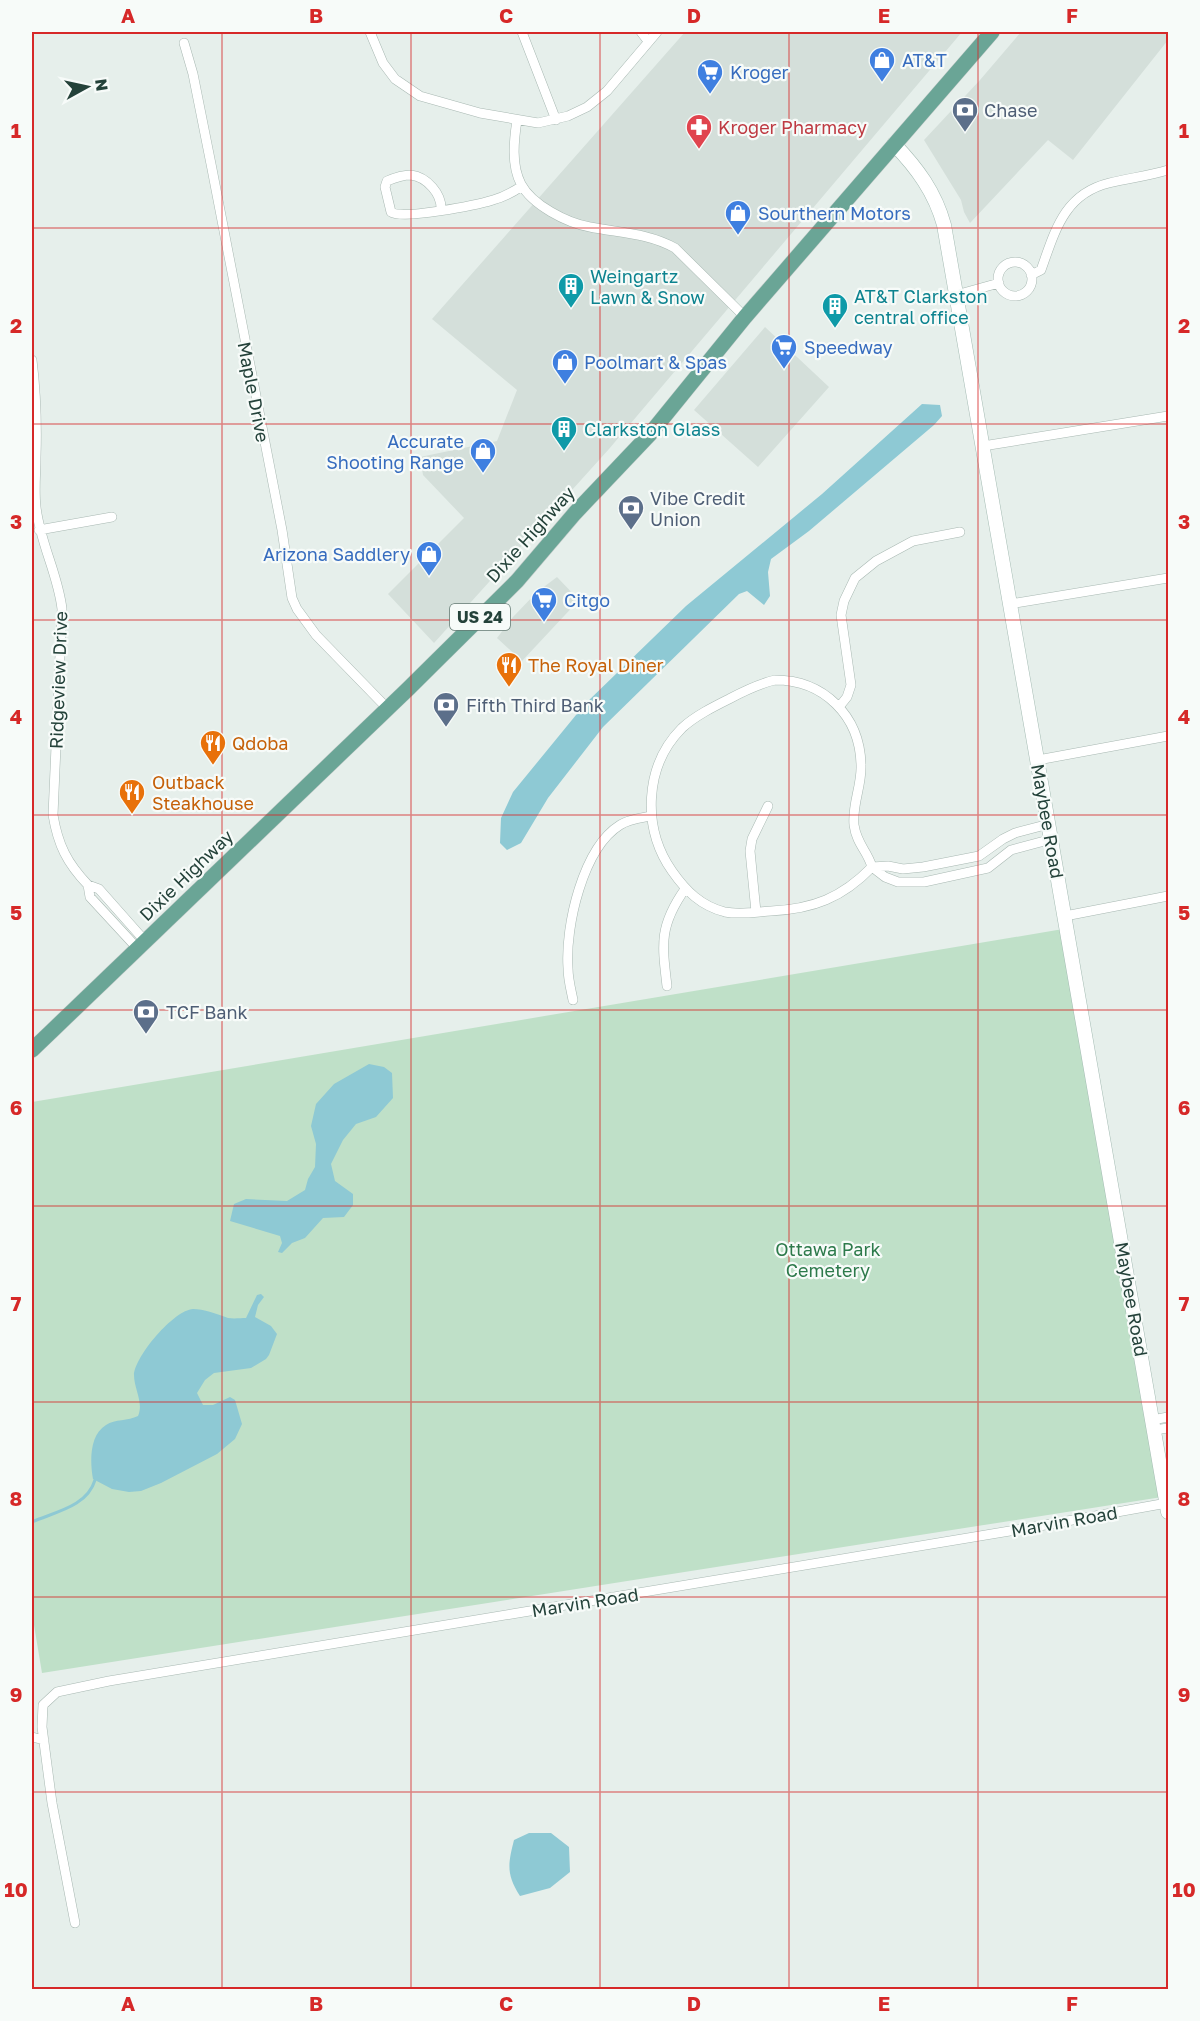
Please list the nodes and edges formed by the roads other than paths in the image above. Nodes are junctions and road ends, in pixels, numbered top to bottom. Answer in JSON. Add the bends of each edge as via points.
{"nodes":[{"id":1,"x":370,"y":32,"type":"edge"},
{"id":2,"x":522,"y":32,"type":"edge"},
{"id":3,"x":641,"y":32,"type":"edge"},
{"id":4,"x":657,"y":32,"type":"edge"},
{"id":5,"x":992,"y":32,"type":"edge"},
{"id":6,"x":648,"y":41,"type":"junction"},
{"id":7,"x":184,"y":43,"type":"dead end"},
{"id":8,"x":517,"y":120,"type":"junction"},
{"id":9,"x":556,"y":120,"type":"junction"},
{"id":10,"x":894,"y":144,"type":"junction"},
{"id":11,"x":1168,"y":170,"type":"edge"},
{"id":12,"x":522,"y":186,"type":"junction"},
{"id":13,"x":441,"y":210,"type":"junction"},
{"id":14,"x":1031,"y":274,"type":"junction"},
{"id":15,"x":999,"y":283,"type":"junction"},
{"id":16,"x":956,"y":294,"type":"junction"},
{"id":17,"x":745,"y":317,"type":"junction"},
{"id":18,"x":32,"y":360,"type":"edge"},
{"id":19,"x":1168,"y":416,"type":"edge"},
{"id":20,"x":982,"y":446,"type":"junction"},
{"id":21,"x":112,"y":517,"type":"dead end"},
{"id":22,"x":39,"y":530,"type":"junction"},
{"id":23,"x":960,"y":532,"type":"dead end"},
{"id":24,"x":1168,"y":578,"type":"edge"},
{"id":25,"x":1010,"y":604,"type":"junction"},
{"id":26,"x":839,"y":707,"type":"junction"},
{"id":27,"x":388,"y":709,"type":"junction"},
{"id":28,"x":1168,"y":736,"type":"edge"},
{"id":29,"x":1038,"y":760,"type":"junction"},
{"id":30,"x":768,"y":806,"type":"dead end"},
{"id":31,"x":651,"y":816,"type":"junction"},
{"id":32,"x":1049,"y":824,"type":"junction"},
{"id":33,"x":1003,"y":839,"type":"junction"},
{"id":34,"x":1052,"y":839,"type":"junction"},
{"id":35,"x":1011,"y":850,"type":"junction"},
{"id":36,"x":872,"y":867,"type":"junction"},
{"id":37,"x":923,"y":867,"type":"junction"},
{"id":38,"x":924,"y":882,"type":"junction"},
{"id":39,"x":685,"y":890,"type":"junction"},
{"id":40,"x":1168,"y":896,"type":"edge"},
{"id":41,"x":756,"y":912,"type":"junction"},
{"id":42,"x":1065,"y":916,"type":"junction"},
{"id":43,"x":142,"y":945,"type":"junction"},
{"id":44,"x":667,"y":986,"type":"dead end"},
{"id":45,"x":573,"y":1000,"type":"dead end"},
{"id":46,"x":32,"y":1050,"type":"edge"},
{"id":47,"x":1168,"y":1417,"type":"edge"},
{"id":48,"x":1153,"y":1425,"type":"junction"},
{"id":49,"x":1168,"y":1428,"type":"edge"},
{"id":50,"x":1168,"y":1507,"type":"edge"},
{"id":51,"x":32,"y":1737,"type":"edge"},
{"id":52,"x":44,"y":1740,"type":"junction"},
{"id":53,"x":75,"y":1923,"type":"dead end"}],
"edges":[{"from":1,"to":8,"type":"street","via":[[383,63],[395,79],[420,96]]},
{"from":2,"to":9,"type":"street"},
{"from":3,"to":6,"type":"street"},
{"from":4,"to":6,"type":"street"},
{"from":5,"to":10,"type":"main road","name":"Dixie Highway","number":"US 24"},
{"from":6,"to":9,"type":"street","via":[[607,91],[587,107]]},
{"from":7,"to":27,"type":"street","name":"Maple Drive","via":[[194,74],[292,598],[316,635]]},
{"from":8,"to":9,"type":"street"},
{"from":8,"to":12,"type":"street","via":[[514,158]]},
{"from":10,"to":16,"type":"main road","name":"Maybee Road","via":[[927,183],[940,211]]},
{"from":10,"to":17,"type":"main road","name":"Dixie Highway","number":"US 24"},
{"from":11,"to":14,"type":"street","via":[[1105,184],[1083,194],[1057,225],[1041,270]]},
{"from":12,"to":13,"type":"street","via":[[491,201]]},
{"from":12,"to":17,"type":"street","via":[[561,218],[588,227],[647,236],[675,248]]},
{"from":13,"to":13,"type":"street","via":[[395,215],[388,205],[387,181],[412,175],[426,181],[442,202]]},
{"from":14,"to":15,"type":"street","via":[[1029,287],[1019,295],[1006,293]]},
{"from":14,"to":15,"type":"street","via":[[1023,264],[1011,262],[1000,270]]},
{"from":15,"to":16,"type":"street"},
{"from":16,"to":20,"type":"main road","name":"Maybee Road"},
{"from":17,"to":27,"type":"main road","name":"Dixie Highway","number":"US 24","via":[[650,434],[516,581]]},
{"from":18,"to":22,"type":"street","name":"Ridgeview Drive","via":[[34,492]]},
{"from":19,"to":20,"type":"street"},
{"from":20,"to":25,"type":"main road","name":"Maybee Road"},
{"from":21,"to":22,"type":"street"},
{"from":22,"to":43,"type":"street","name":"Ridgeview Drive","via":[[60,589],[62,609],[53,816],[56,832],[68,862],[88,885],[99,889]]},
{"from":23,"to":26,"type":"street","via":[[913,541],[876,561],[855,578],[841,615],[851,685]]},
{"from":24,"to":25,"type":"street"},
{"from":25,"to":29,"type":"main road","name":"Maybee Road"},
{"from":26,"to":31,"type":"street","via":[[808,687],[775,680],[745,690],[698,716],[682,729],[662,758],[653,783]]},
{"from":26,"to":36,"type":"street","via":[[858,740],[861,767],[854,822],[856,837]]},
{"from":27,"to":43,"type":"main road","name":"Dixie Highway","number":"US 24"},
{"from":28,"to":29,"type":"street"},
{"from":29,"to":32,"type":"main road","name":"Maybee Road"},
{"from":30,"to":41,"type":"street","via":[[750,851]]},
{"from":31,"to":39,"type":"street","via":[[658,847]]},
{"from":31,"to":45,"type":"street","via":[[621,824],[609,834],[598,846],[582,880],[568,946]]},
{"from":32,"to":33,"type":"street"},
{"from":32,"to":34,"type":"main road","name":"Maybee Road"},
{"from":33,"to":35,"type":"street"},
{"from":33,"to":37,"type":"street","via":[[979,856]]},
{"from":34,"to":35,"type":"street"},
{"from":34,"to":42,"type":"main road","name":"Maybee Road"},
{"from":35,"to":38,"type":"street","via":[[988,868]]},
{"from":36,"to":37,"type":"street"},
{"from":36,"to":38,"type":"street","via":[[898,882]]},
{"from":36,"to":41,"type":"street","via":[[831,900],[791,910]]},
{"from":37,"to":38,"type":"street"},
{"from":39,"to":41,"type":"street","via":[[717,909]]},
{"from":39,"to":44,"type":"street","via":[[664,932]]},
{"from":40,"to":42,"type":"street"},
{"from":42,"to":48,"type":"main road","name":"Maybee Road"},
{"from":43,"to":46,"type":"main road","name":"Dixie Highway","number":"US 24"},
{"from":47,"to":48,"type":"street"},
{"from":48,"to":49,"type":"street"},
{"from":48,"to":50,"type":"main road","name":"Maybee Road"},
{"from":50,"to":52,"type":"street","name":"Marvin Road","via":[[67,1689],[57,1692],[42,1706]]},
{"from":51,"to":52,"type":"street"},
{"from":52,"to":53,"type":"street","via":[[55,1823]]}]}
